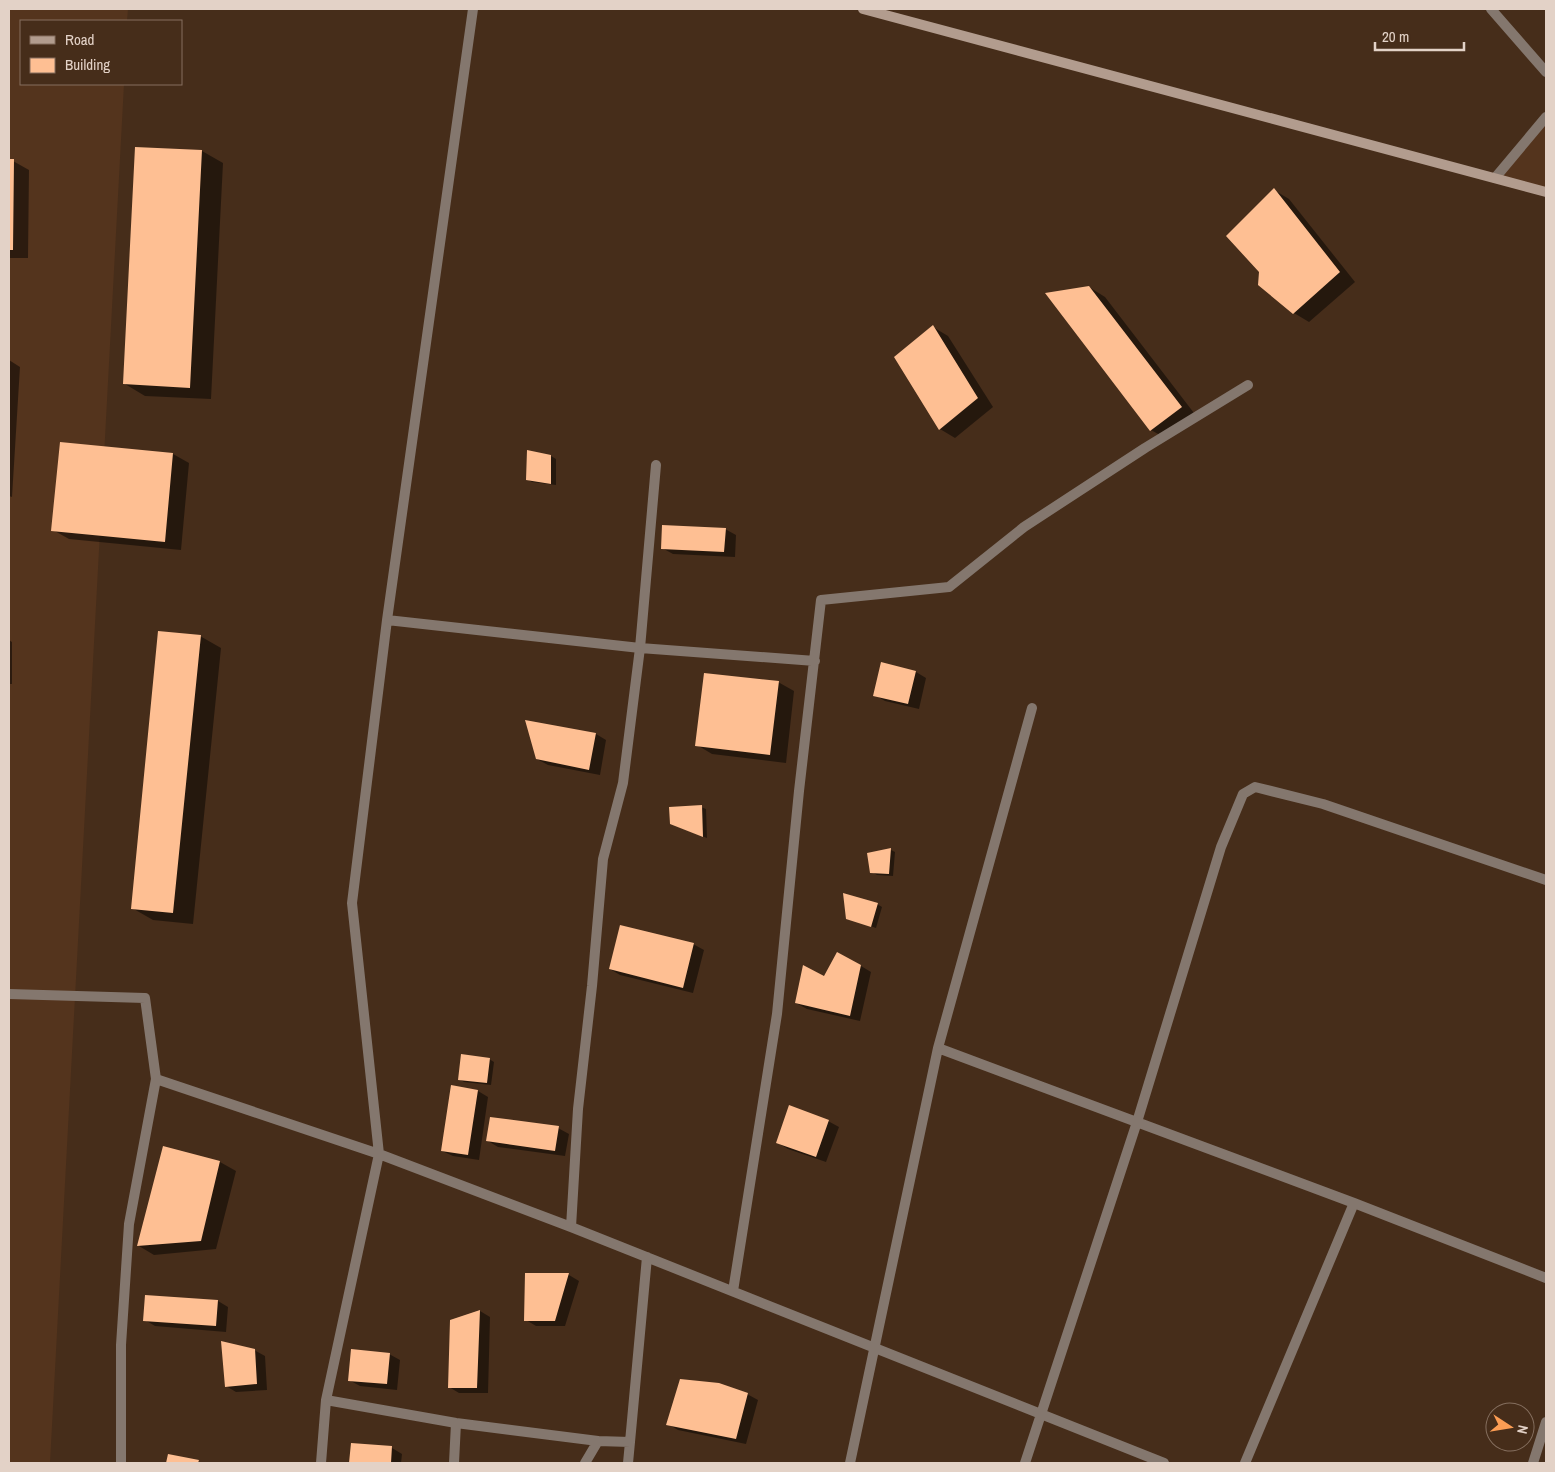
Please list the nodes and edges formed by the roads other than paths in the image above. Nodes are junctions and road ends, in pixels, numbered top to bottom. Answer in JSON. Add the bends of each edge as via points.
{"nodes":[{"id":1,"x":473,"y":9,"type":"edge"},
{"id":2,"x":864,"y":9,"type":"edge"},
{"id":3,"x":1491,"y":9,"type":"edge"},
{"id":4,"x":1546,"y":72,"type":"edge"},
{"id":5,"x":1546,"y":117,"type":"edge"},
{"id":6,"x":1495,"y":178,"type":"junction"},
{"id":7,"x":1546,"y":192,"type":"edge"},
{"id":8,"x":1248,"y":385,"type":"dead end"},
{"id":9,"x":656,"y":465,"type":"dead end"},
{"id":10,"x":386,"y":620,"type":"junction"},
{"id":11,"x":640,"y":648,"type":"junction"},
{"id":12,"x":815,"y":661,"type":"junction"},
{"id":13,"x":1032,"y":708,"type":"dead end"},
{"id":14,"x":1546,"y":880,"type":"edge"},
{"id":15,"x":9,"y":994,"type":"edge"},
{"id":16,"x":938,"y":1048,"type":"junction"},
{"id":17,"x":156,"y":1078,"type":"junction"},
{"id":18,"x":1137,"y":1122,"type":"junction"},
{"id":19,"x":379,"y":1154,"type":"junction"},
{"id":20,"x":1354,"y":1203,"type":"junction"},
{"id":21,"x":572,"y":1227,"type":"junction"},
{"id":22,"x":647,"y":1257,"type":"junction"},
{"id":23,"x":1546,"y":1278,"type":"edge"},
{"id":24,"x":733,"y":1292,"type":"junction"},
{"id":25,"x":874,"y":1348,"type":"junction"},
{"id":26,"x":326,"y":1400,"type":"junction"},
{"id":27,"x":1041,"y":1414,"type":"junction"},
{"id":28,"x":1546,"y":1422,"type":"edge"},
{"id":29,"x":456,"y":1423,"type":"junction"},
{"id":30,"x":598,"y":1441,"type":"junction"},
{"id":31,"x":630,"y":1442,"type":"junction"},
{"id":32,"x":121,"y":1463,"type":"edge"},
{"id":33,"x":320,"y":1463,"type":"edge"},
{"id":34,"x":454,"y":1463,"type":"edge"},
{"id":35,"x":585,"y":1463,"type":"edge"},
{"id":36,"x":628,"y":1463,"type":"edge"},
{"id":37,"x":850,"y":1463,"type":"edge"},
{"id":38,"x":1025,"y":1463,"type":"edge"},
{"id":39,"x":1164,"y":1463,"type":"edge"},
{"id":40,"x":1246,"y":1463,"type":"edge"},
{"id":41,"x":1533,"y":1463,"type":"edge"}],
"edges":[{"from":1,"to":10,"type":"street"},
{"from":2,"to":6,"type":"main road"},
{"from":3,"to":4,"type":"street"},
{"from":5,"to":6,"type":"street"},
{"from":6,"to":7,"type":"main road"},
{"from":8,"to":12,"type":"street","via":[[1024,527],[949,588],[822,600]]},
{"from":9,"to":11,"type":"street"},
{"from":10,"to":11,"type":"street"},
{"from":10,"to":19,"type":"street","via":[[352,903]]},
{"from":11,"to":12,"type":"street"},
{"from":11,"to":21,"type":"street","via":[[623,783],[602,859],[578,1109]]},
{"from":12,"to":24,"type":"street","via":[[777,1014]]},
{"from":13,"to":16,"type":"street"},
{"from":14,"to":18,"type":"street","via":[[1323,804],[1255,787],[1243,794],[1221,847]]},
{"from":15,"to":17,"type":"street","via":[[145,998]]},
{"from":16,"to":18,"type":"street"},
{"from":16,"to":25,"type":"street"},
{"from":17,"to":19,"type":"street"},
{"from":17,"to":32,"type":"street","via":[[129,1224],[121,1345]]},
{"from":18,"to":20,"type":"street"},
{"from":18,"to":27,"type":"street"},
{"from":19,"to":21,"type":"street"},
{"from":19,"to":26,"type":"street"},
{"from":20,"to":23,"type":"street"},
{"from":20,"to":40,"type":"street"},
{"from":21,"to":22,"type":"street"},
{"from":22,"to":24,"type":"street"},
{"from":22,"to":31,"type":"street"},
{"from":24,"to":25,"type":"street"},
{"from":25,"to":27,"type":"street"},
{"from":25,"to":37,"type":"street"},
{"from":26,"to":29,"type":"street"},
{"from":26,"to":33,"type":"street"},
{"from":27,"to":38,"type":"street"},
{"from":27,"to":39,"type":"street"},
{"from":28,"to":41,"type":"street"},
{"from":29,"to":30,"type":"street"},
{"from":29,"to":34,"type":"street"},
{"from":30,"to":31,"type":"street"},
{"from":30,"to":35,"type":"street"},
{"from":31,"to":36,"type":"street"}]}
